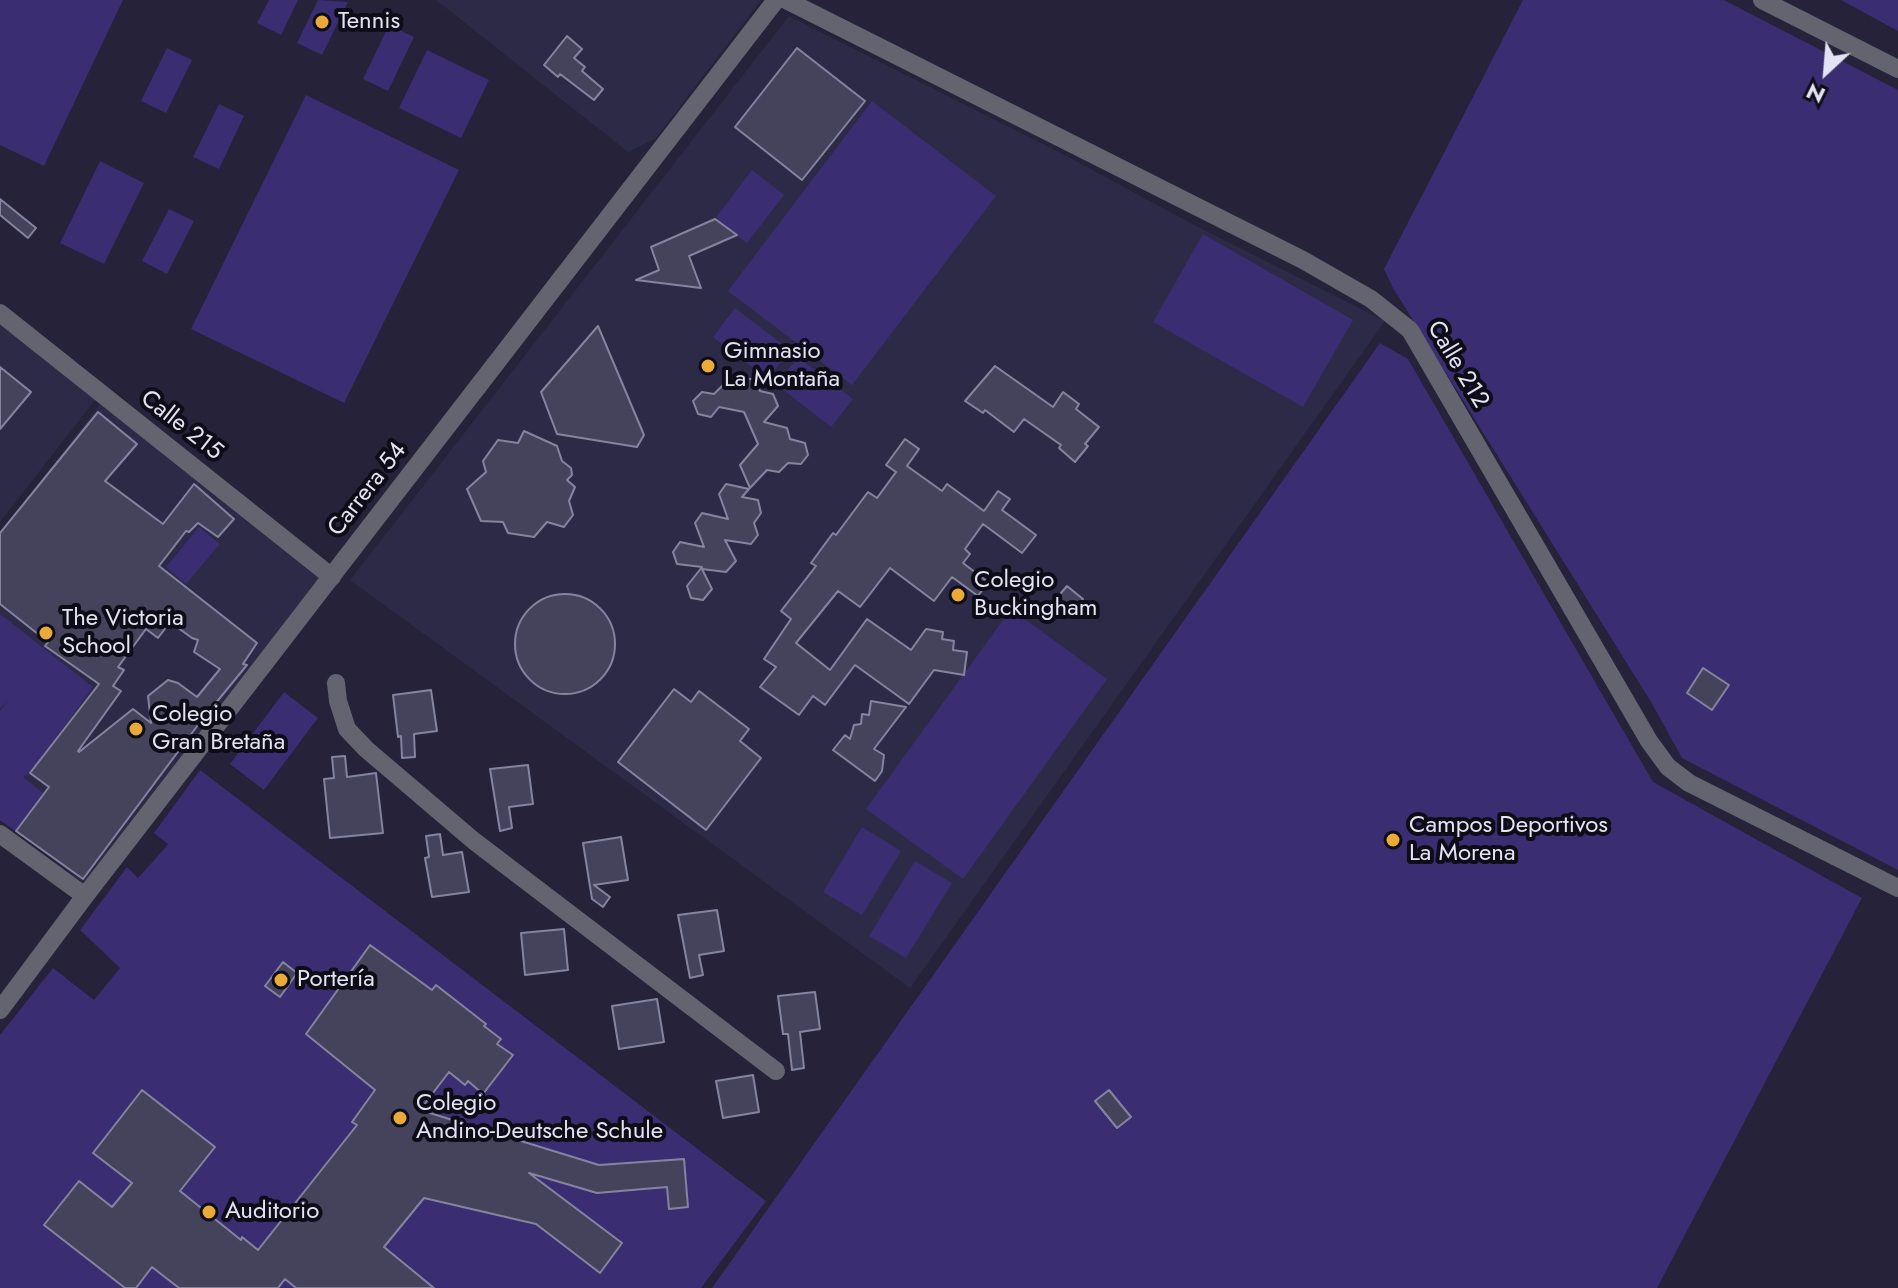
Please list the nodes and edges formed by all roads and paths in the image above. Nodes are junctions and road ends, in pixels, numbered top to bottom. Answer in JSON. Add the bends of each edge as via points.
{"nodes":[{"id":1,"x":776,"y":0,"type":"edge"},
{"id":2,"x":786,"y":0,"type":"edge"},
{"id":3,"x":1762,"y":0,"type":"edge"},
{"id":4,"x":1898,"y":69,"type":"edge"},
{"id":5,"x":0,"y":313,"type":"edge"},
{"id":6,"x":332,"y":577,"type":"junction"},
{"id":7,"x":336,"y":683,"type":"dead end"},
{"id":8,"x":0,"y":834,"type":"edge"},
{"id":9,"x":1898,"y":888,"type":"edge"},
{"id":10,"x":85,"y":896,"type":"junction"},
{"id":11,"x":0,"y":1010,"type":"edge"},
{"id":12,"x":776,"y":1071,"type":"dead end"}],
"edges":[{"from":1,"to":6,"type":"street","name":"Carrera 54"},
{"from":2,"to":9,"type":"street","name":"Calle 212","via":[[1303,260],[1389,311],[1410,330],[1668,767],[1689,783]]},
{"from":3,"to":4,"type":"street"},
{"from":5,"to":6,"type":"street","name":"Calle 215"},
{"from":6,"to":10,"type":"street","name":"Carrera 54"},
{"from":7,"to":12,"type":"street","via":[[347,729],[366,749],[474,841]]},
{"from":8,"to":10,"type":"street"},
{"from":10,"to":11,"type":"street","name":"Carrera 54"}]}
